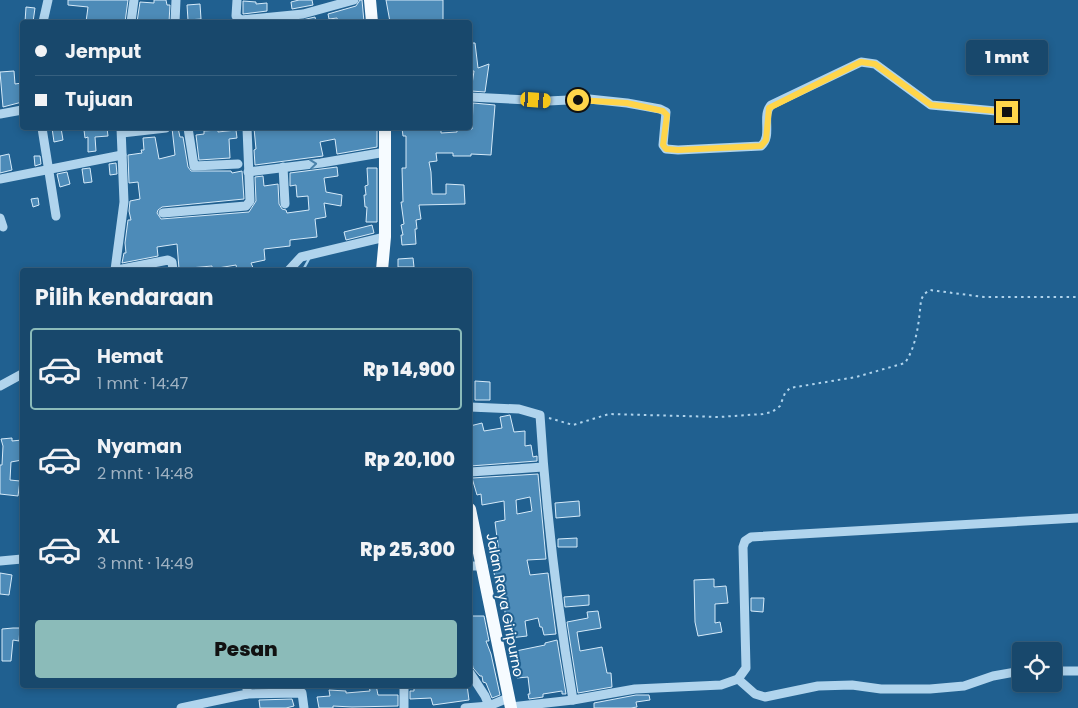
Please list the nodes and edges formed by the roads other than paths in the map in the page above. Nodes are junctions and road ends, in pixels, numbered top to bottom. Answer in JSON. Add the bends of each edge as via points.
{"nodes":[{"id":1,"x":48,"y":0,"type":"edge"},
{"id":2,"x":134,"y":0,"type":"edge"},
{"id":3,"x":176,"y":0,"type":"edge"},
{"id":4,"x":237,"y":0,"type":"edge"},
{"id":5,"x":354,"y":0,"type":"edge"},
{"id":6,"x":370,"y":0,"type":"edge"},
{"id":7,"x":43,"y":20,"type":"edge"},
{"id":8,"x":131,"y":20,"type":"edge"},
{"id":9,"x":175,"y":20,"type":"edge"},
{"id":10,"x":372,"y":20,"type":"edge"},
{"id":11,"x":472,"y":97,"type":"edge"},
{"id":12,"x":20,"y":110,"type":"edge"},
{"id":13,"x":1007,"y":112,"type":"dead end"},
{"id":14,"x":0,"y":114,"type":"edge"},
{"id":15,"x":42,"y":130,"type":"edge"},
{"id":16,"x":121,"y":130,"type":"edge"},
{"id":17,"x":188,"y":130,"type":"edge"},
{"id":18,"x":247,"y":130,"type":"edge"},
{"id":19,"x":385,"y":130,"type":"edge"},
{"id":20,"x":386,"y":152,"type":"junction"},
{"id":21,"x":122,"y":155,"type":"junction"},
{"id":22,"x":238,"y":164,"type":"dead end"},
{"id":23,"x":283,"y":166,"type":"junction"},
{"id":24,"x":49,"y":170,"type":"junction"},
{"id":25,"x":248,"y":172,"type":"junction"},
{"id":26,"x":0,"y":179,"type":"edge"},
{"id":27,"x":285,"y":204,"type":"dead end"},
{"id":28,"x":163,"y":212,"type":"dead end"},
{"id":29,"x":56,"y":216,"type":"dead end"},
{"id":30,"x":385,"y":237,"type":"junction"},
{"id":31,"x":116,"y":268,"type":"edge"},
{"id":32,"x":127,"y":268,"type":"edge"},
{"id":33,"x":173,"y":268,"type":"edge"},
{"id":34,"x":292,"y":268,"type":"edge"},
{"id":35,"x":382,"y":268,"type":"edge"},
{"id":36,"x":20,"y":375,"type":"edge"},
{"id":37,"x":0,"y":386,"type":"edge"},
{"id":38,"x":472,"y":407,"type":"edge"},
{"id":39,"x":543,"y":467,"type":"junction"},
{"id":40,"x":472,"y":472,"type":"edge"},
{"id":41,"x":1078,"y":518,"type":"edge"},
{"id":42,"x":472,"y":528,"type":"edge"},
{"id":43,"x":20,"y":560,"type":"edge"},
{"id":44,"x":0,"y":561,"type":"edge"},
{"id":45,"x":476,"y":566,"type":"edge"},
{"id":46,"x":1078,"y":670,"type":"edge"},
{"id":47,"x":1062,"y":671,"type":"edge"},
{"id":48,"x":1012,"y":673,"type":"edge"},
{"id":49,"x":472,"y":676,"type":"edge"},
{"id":50,"x":738,"y":679,"type":"junction"},
{"id":51,"x":404,"y":688,"type":"edge"},
{"id":52,"x":302,"y":689,"type":"edge"},
{"id":53,"x":247,"y":690,"type":"edge"},
{"id":54,"x":574,"y":700,"type":"junction"},
{"id":55,"x":510,"y":704,"type":"edge"},
{"id":56,"x":487,"y":707,"type":"edge"},
{"id":57,"x":181,"y":708,"type":"edge"},
{"id":58,"x":304,"y":708,"type":"edge"},
{"id":59,"x":404,"y":708,"type":"edge"},
{"id":60,"x":465,"y":708,"type":"edge"},
{"id":61,"x":471,"y":708,"type":"edge"}],
"edges":[{"from":1,"to":7,"type":"street"},
{"from":2,"to":8,"type":"street"},
{"from":3,"to":9,"type":"street"},
{"from":4,"to":5,"type":"street","via":[[236,16],[241,20],[303,14]]},
{"from":6,"to":10,"type":"main road"},
{"from":11,"to":13,"type":"street","via":[[548,101],[589,99],[660,110],[666,112],[663,145],[666,149],[678,150],[761,146],[766,140],[771,105],[861,62],[875,64],[931,105]]},
{"from":12,"to":14,"type":"street"},
{"from":15,"to":24,"type":"street"},
{"from":16,"to":21,"type":"street"},
{"from":17,"to":22,"type":"street","via":[[194,166]]},
{"from":18,"to":25,"type":"street"},
{"from":19,"to":20,"type":"main road"},
{"from":23,"to":20,"type":"street","one_way":true},
{"from":20,"to":30,"type":"main road"},
{"from":21,"to":24,"type":"street"},
{"from":21,"to":31,"type":"street","via":[[124,202]]},
{"from":23,"to":25,"type":"street"},
{"from":23,"to":27,"type":"street"},
{"from":24,"to":26,"type":"street"},
{"from":24,"to":29,"type":"street"},
{"from":25,"to":28,"type":"street","via":[[250,201],[247,206]]},
{"from":30,"to":34,"type":"street","via":[[301,257]]},
{"from":30,"to":35,"type":"main road"},
{"from":32,"to":33,"type":"street","via":[[170,260]]},
{"from":36,"to":37,"type":"street"},
{"from":38,"to":39,"type":"street","via":[[519,409],[540,415]]},
{"from":39,"to":40,"type":"street"},
{"from":39,"to":54,"type":"street","via":[[560,621]]},
{"from":41,"to":50,"type":"street","via":[[751,537],[743,547],[746,668]]},
{"from":42,"to":45,"type":"main road","name":"Jalan Raya Giripurno"},
{"from":43,"to":44,"type":"street"},
{"from":45,"to":55,"type":"main road","name":"Jalan Raya Giripurno"},
{"from":46,"to":47,"type":"street"},
{"from":48,"to":50,"type":"street","via":[[964,686],[881,689],[852,685],[818,686],[765,697],[755,694]]},
{"from":49,"to":56,"type":"street","via":[[485,696]]},
{"from":50,"to":54,"type":"street","via":[[721,685],[635,689]]},
{"from":51,"to":59,"type":"street"},
{"from":52,"to":53,"type":"street"},
{"from":52,"to":58,"type":"street"},
{"from":53,"to":57,"type":"street"},
{"from":54,"to":55,"type":"street"},
{"from":55,"to":56,"type":"street"},
{"from":56,"to":61,"type":"street"},
{"from":60,"to":61,"type":"street"}]}
